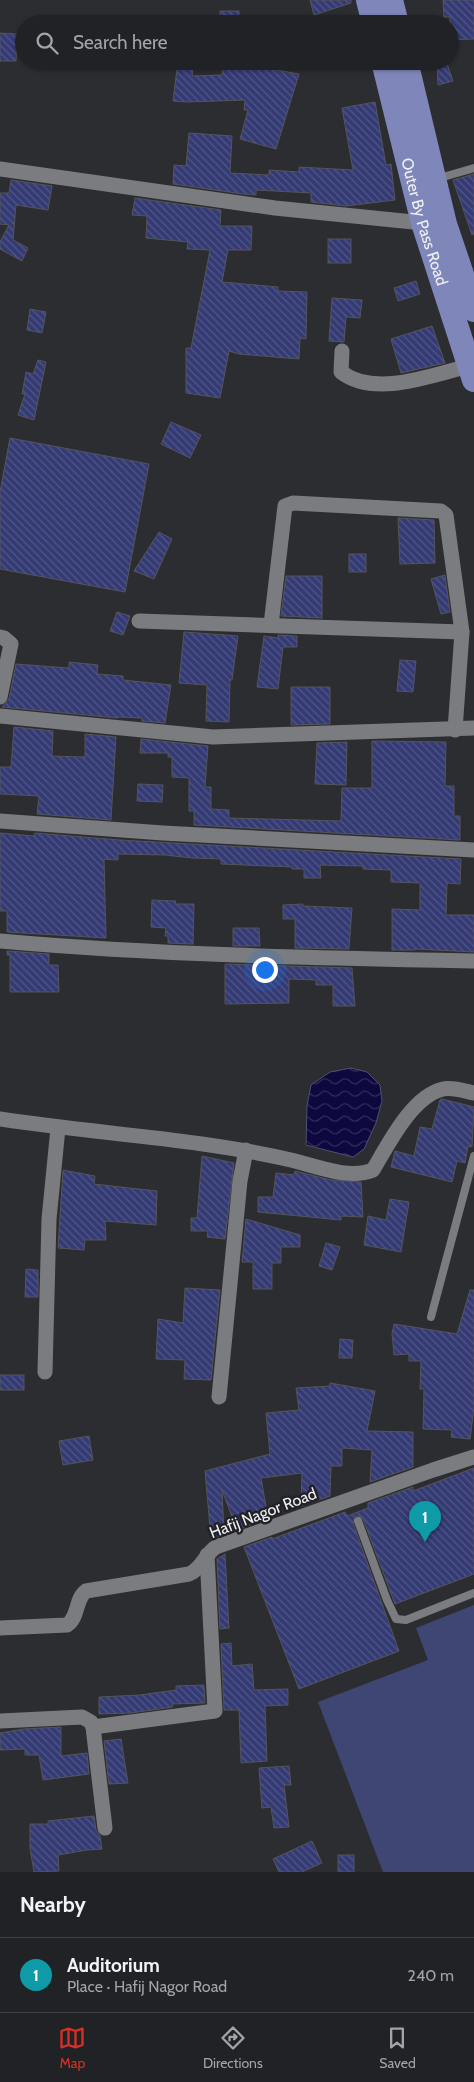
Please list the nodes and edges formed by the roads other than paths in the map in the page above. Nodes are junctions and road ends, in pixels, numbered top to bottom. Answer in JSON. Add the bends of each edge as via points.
{"nodes":[{"id":1,"x":368,"y":0,"type":"edge"},
{"id":2,"x":392,"y":0,"type":"edge"},
{"id":3,"x":372,"y":15,"type":"edge"},
{"id":4,"x":395,"y":15,"type":"edge"},
{"id":5,"x":385,"y":70,"type":"edge"},
{"id":6,"x":408,"y":70,"type":"edge"},
{"id":7,"x":474,"y":168,"type":"edge"},
{"id":8,"x":0,"y":169,"type":"edge"},
{"id":9,"x":434,"y":179,"type":"junction"},
{"id":10,"x":423,"y":223,"type":"junction"},
{"id":11,"x":474,"y":310,"type":"edge"},
{"id":12,"x":342,"y":352,"type":"dead end"},
{"id":13,"x":472,"y":372,"type":"edge"},
{"id":14,"x":140,"y":621,"type":"dead end"},
{"id":15,"x":271,"y":625,"type":"junction"},
{"id":16,"x":462,"y":632,"type":"junction"},
{"id":17,"x":0,"y":637,"type":"edge"},
{"id":18,"x":0,"y":697,"type":"edge"},
{"id":19,"x":0,"y":716,"type":"edge"},
{"id":20,"x":474,"y":728,"type":"edge"},
{"id":21,"x":455,"y":730,"type":"junction"},
{"id":22,"x":0,"y":821,"type":"edge"},
{"id":23,"x":474,"y":850,"type":"edge"},
{"id":24,"x":0,"y":942,"type":"edge"},
{"id":25,"x":474,"y":961,"type":"edge"},
{"id":26,"x":474,"y":1093,"type":"edge"},
{"id":27,"x":0,"y":1119,"type":"edge"},
{"id":28,"x":58,"y":1128,"type":"junction"},
{"id":29,"x":246,"y":1150,"type":"junction"},
{"id":30,"x":474,"y":1156,"type":"edge"},
{"id":31,"x":431,"y":1317,"type":"dead end"},
{"id":32,"x":45,"y":1372,"type":"dead end"},
{"id":33,"x":219,"y":1397,"type":"dead end"},
{"id":34,"x":474,"y":1457,"type":"edge"},
{"id":35,"x":358,"y":1521,"type":"dead end"},
{"id":36,"x":207,"y":1555,"type":"junction"},
{"id":37,"x":474,"y":1594,"type":"edge"},
{"id":38,"x":0,"y":1628,"type":"edge"},
{"id":39,"x":0,"y":1721,"type":"edge"},
{"id":40,"x":93,"y":1727,"type":"junction"},
{"id":41,"x":105,"y":1828,"type":"dead end"}],
"edges":[{"from":1,"to":3,"type":"main road"},
{"from":2,"to":4,"type":"main road"},
{"from":5,"to":10,"type":"main road","name":"Outer By Pass Road"},
{"from":6,"to":9,"type":"main road","name":"Outer By Pass Road"},
{"from":7,"to":9,"type":"lane"},
{"from":8,"to":10,"type":"street","via":[[275,208]]},
{"from":9,"to":11,"type":"main road","name":"Outer By Pass Road","via":[[445,224]]},
{"from":10,"to":13,"type":"main road","name":"Outer By Pass Road"},
{"from":12,"to":13,"type":"street","via":[[340,372],[351,380],[400,384]]},
{"from":14,"to":15,"type":"street"},
{"from":15,"to":16,"type":"street"},
{"from":15,"to":16,"type":"street","via":[[286,506],[293,503],[441,511],[446,516]]},
{"from":16,"to":21,"type":"street"},
{"from":17,"to":18,"type":"street","via":[[11,644]]},
{"from":19,"to":21,"type":"street","via":[[213,737]]},
{"from":20,"to":21,"type":"street"},
{"from":22,"to":23,"type":"street"},
{"from":24,"to":25,"type":"street","via":[[297,958]]},
{"from":26,"to":29,"type":"street","via":[[444,1088],[431,1094],[406,1116],[373,1170],[364,1174],[346,1173]]},
{"from":27,"to":28,"type":"street"},
{"from":28,"to":29,"type":"street"},
{"from":28,"to":32,"type":"street","via":[[49,1219]]},
{"from":29,"to":33,"type":"street","via":[[240,1181]]},
{"from":30,"to":31,"type":"lane"},
{"from":34,"to":36,"type":"street","name":"Hafij Nagor Road","via":[[216,1547]]},
{"from":35,"to":37,"type":"lane","via":[[386,1600],[396,1618],[406,1620]]},
{"from":36,"to":38,"type":"street","name":"Hafij Nagor Road","via":[[199,1568],[189,1574],[86,1591],[74,1619],[67,1625]]},
{"from":36,"to":40,"type":"street","via":[[214,1711]]},
{"from":39,"to":40,"type":"street","via":[[82,1717]]},
{"from":40,"to":41,"type":"street"}]}
